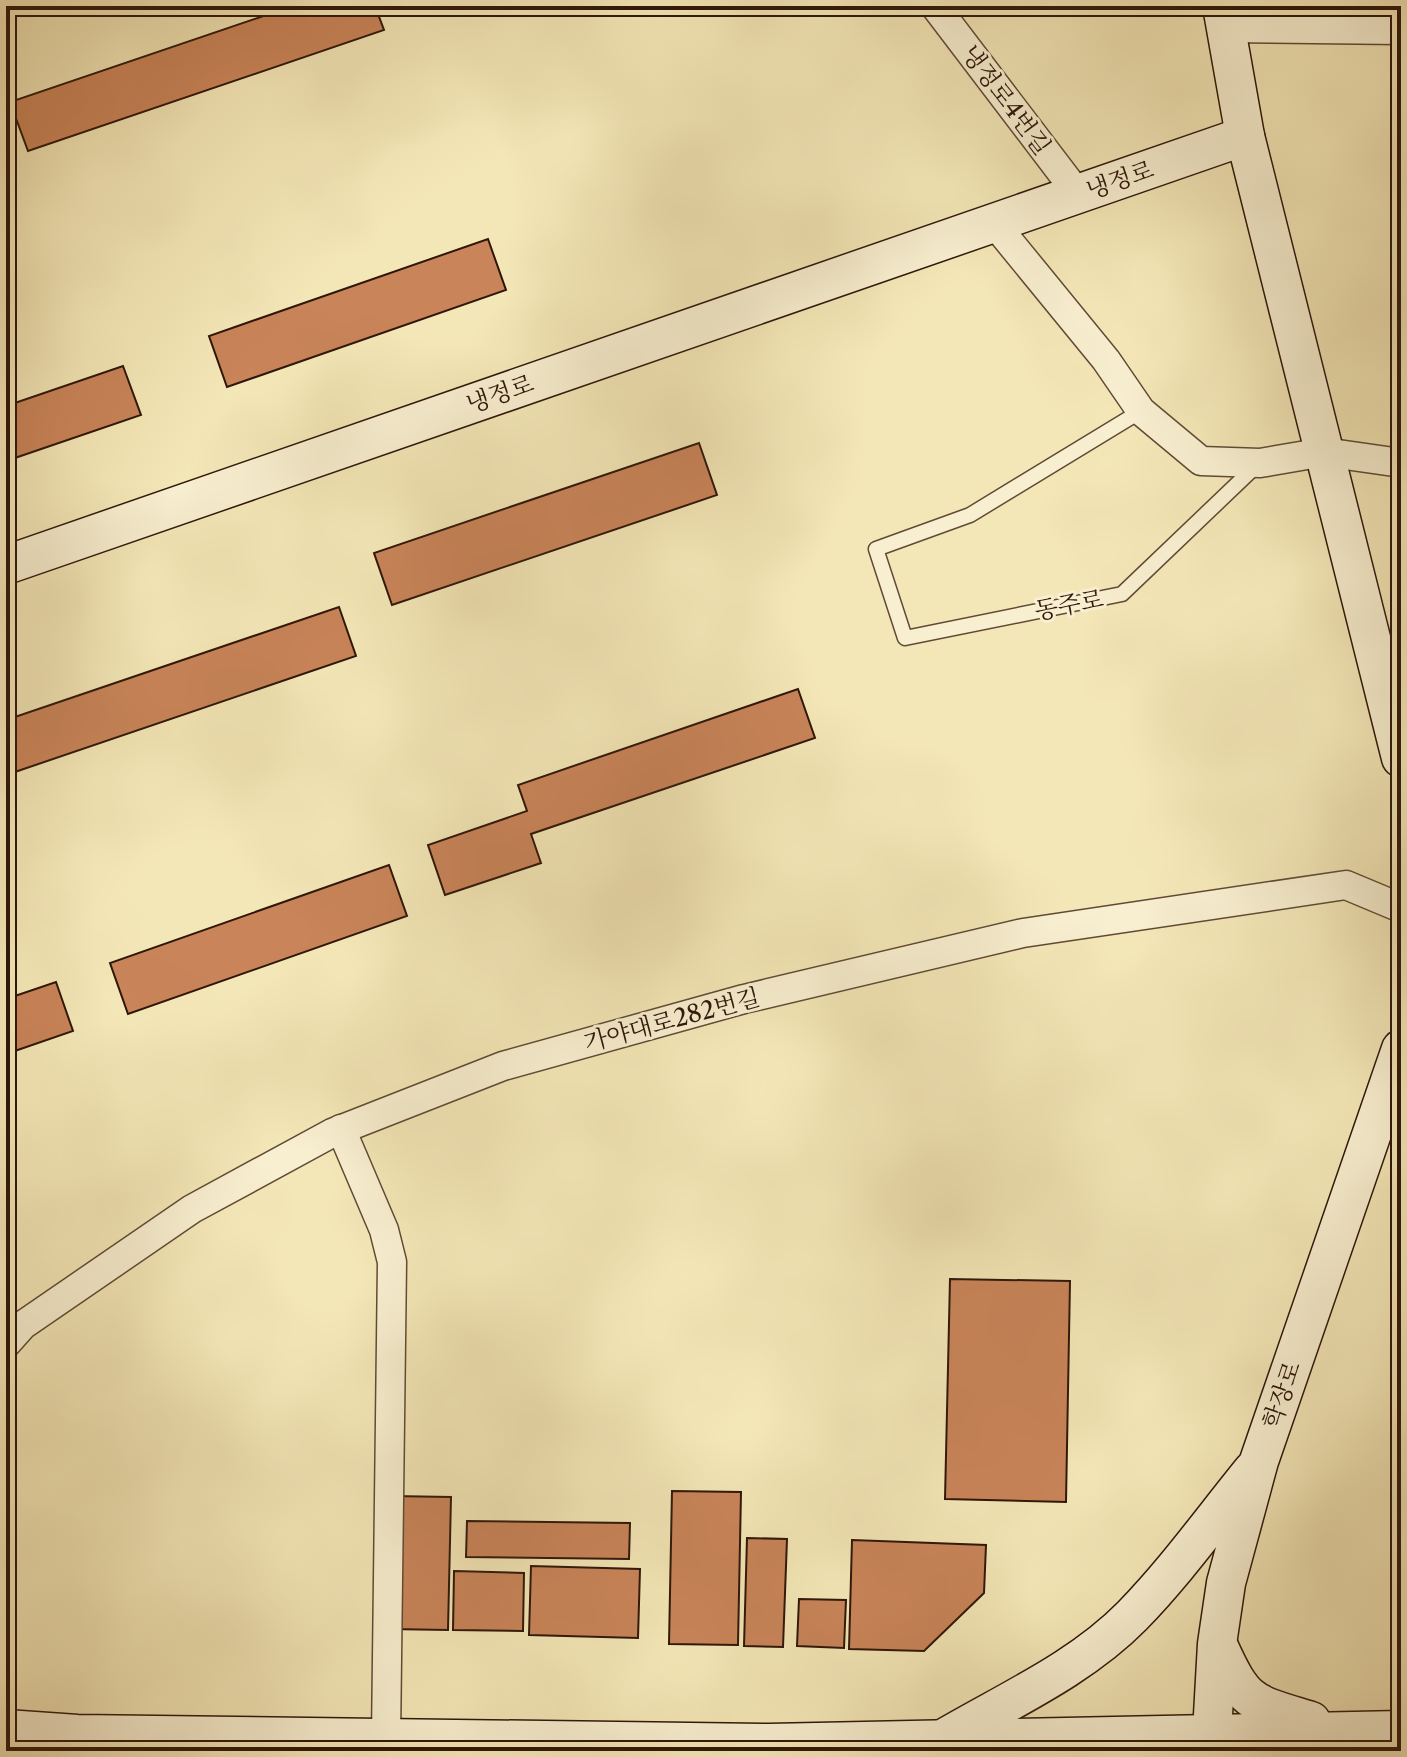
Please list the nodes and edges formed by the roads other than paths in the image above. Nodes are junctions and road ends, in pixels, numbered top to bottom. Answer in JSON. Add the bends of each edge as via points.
{"nodes":[{"id":1,"x":935,"y":6,"type":"edge"},
{"id":2,"x":1224,"y":17,"type":"edge"},
{"id":3,"x":1401,"y":30,"type":"edge"},
{"id":4,"x":1245,"y":136,"type":"junction"},
{"id":5,"x":1078,"y":194,"type":"junction"},
{"id":6,"x":994,"y":223,"type":"junction"},
{"id":7,"x":1141,"y":411,"type":"junction"},
{"id":8,"x":1324,"y":452,"type":"junction"},
{"id":9,"x":1260,"y":463,"type":"junction"},
{"id":10,"x":1401,"y":463,"type":"edge"},
{"id":11,"x":6,"y":565,"type":"edge"},
{"id":12,"x":1401,"y":758,"type":"edge"},
{"id":13,"x":1401,"y":908,"type":"edge"},
{"id":14,"x":1401,"y":1049,"type":"edge"},
{"id":15,"x":341,"y":1129,"type":"junction"},
{"id":16,"x":6,"y":1344,"type":"edge"},
{"id":17,"x":1259,"y":1461,"type":"junction"},
{"id":18,"x":1217,"y":1644,"type":"junction"},
{"id":19,"x":6,"y":1729,"type":"edge"},
{"id":20,"x":1401,"y":1730,"type":"edge"},
{"id":21,"x":1344,"y":1731,"type":"junction"},
{"id":22,"x":386,"y":1738,"type":"junction"},
{"id":23,"x":942,"y":1739,"type":"junction"},
{"id":24,"x":1214,"y":1742,"type":"edge"},
{"id":25,"x":63,"y":1743,"type":"edge"}],
"edges":[{"from":1,"to":5,"type":"street","name":"냉정로4번길"},
{"from":2,"to":3,"type":"street"},
{"from":2,"to":4,"type":"main road"},
{"from":4,"to":5,"type":"main road","name":"냉정로"},
{"from":4,"to":8,"type":"main road"},
{"from":5,"to":6,"type":"main road","name":"냉정로"},
{"from":6,"to":7,"type":"street"},
{"from":6,"to":11,"type":"main road","name":"냉정로"},
{"from":7,"to":9,"type":"street","via":[[1201,461]]},
{"from":7,"to":9,"type":"lane","name":"동주로","via":[[970,515],[876,549],[905,638],[1122,594]]},
{"from":8,"to":9,"type":"street"},
{"from":8,"to":10,"type":"street"},
{"from":8,"to":12,"type":"main road"},
{"from":13,"to":15,"type":"street","name":"가야대로282번길","via":[[1346,885],[1023,933],[744,999],[503,1066]]},
{"from":14,"to":17,"type":"main road","name":"학장로"},
{"from":15,"to":16,"type":"street","name":"가야대로282번길","via":[[192,1209],[23,1325]]},
{"from":15,"to":22,"type":"street","via":[[392,1262]]},
{"from":17,"to":18,"type":"main road","name":"학장로","via":[[1226,1583]]},
{"from":17,"to":23,"type":"main road","via":[[1131,1618],[1081,1659]]},
{"from":18,"to":21,"type":"main road","via":[[1243,1693],[1263,1706]]},
{"from":18,"to":24,"type":"main road","name":"학장로"},
{"from":19,"to":25,"type":"main road"},
{"from":20,"to":21,"type":"main road"},
{"from":21,"to":24,"type":"main road"},
{"from":22,"to":23,"type":"main road","via":[[769,1743]]},
{"from":22,"to":25,"type":"main road"},
{"from":23,"to":24,"type":"main road"}]}
